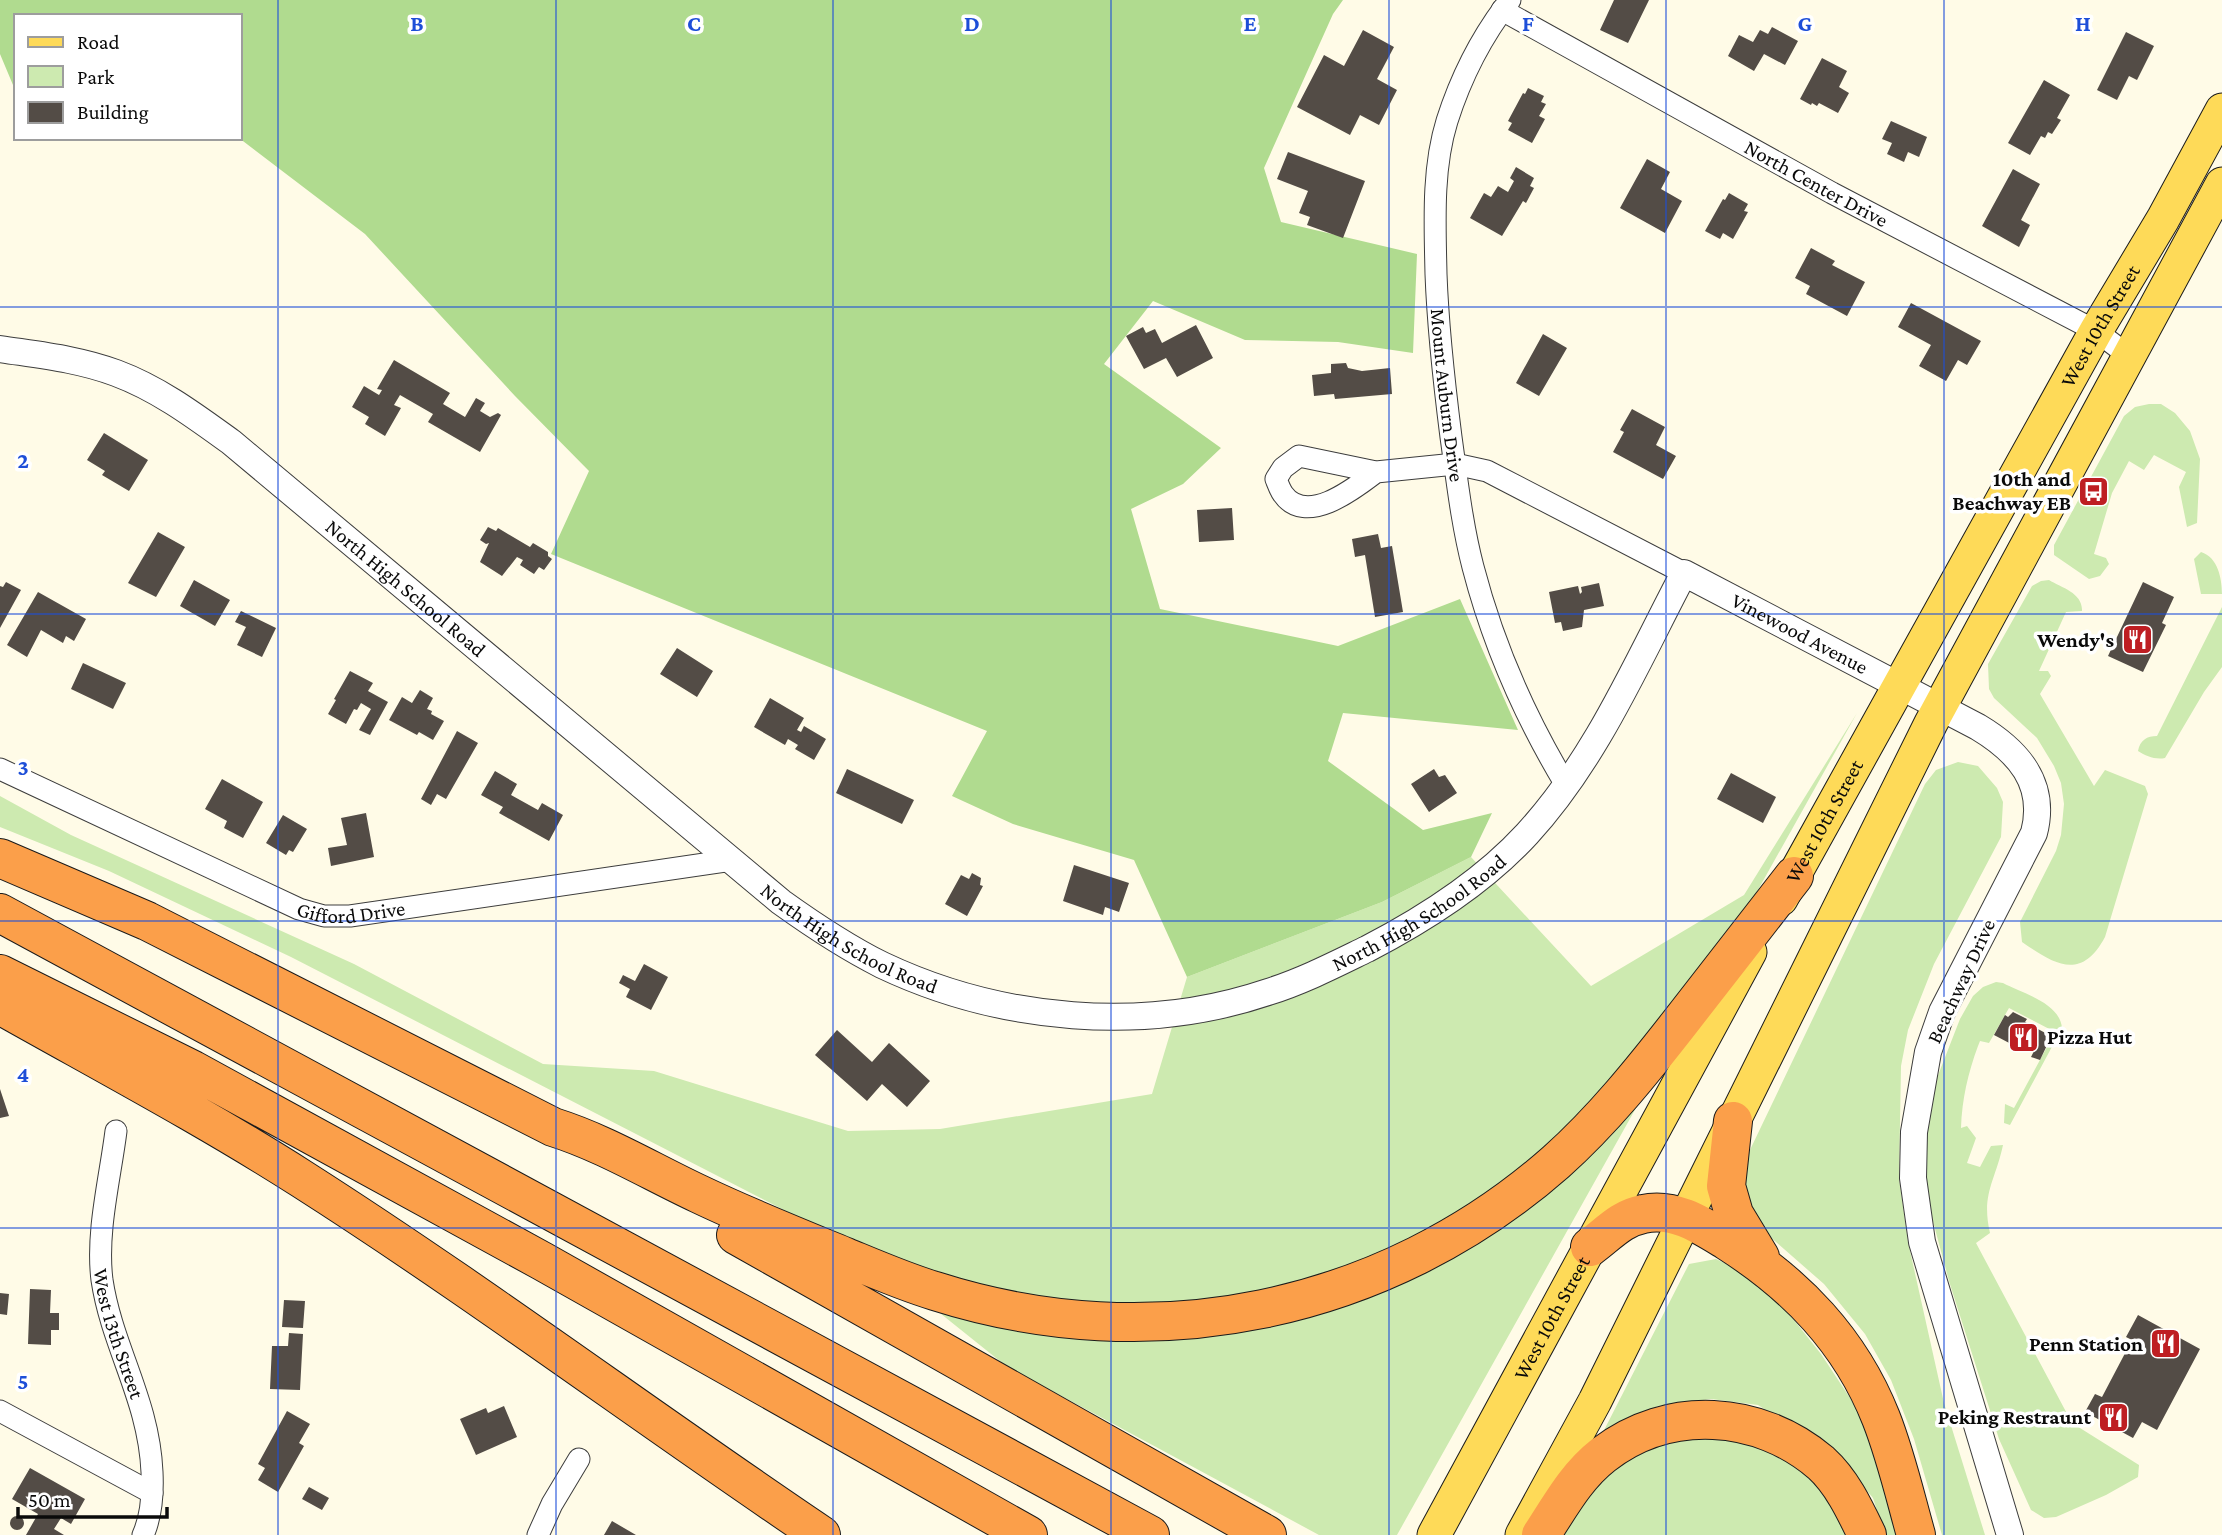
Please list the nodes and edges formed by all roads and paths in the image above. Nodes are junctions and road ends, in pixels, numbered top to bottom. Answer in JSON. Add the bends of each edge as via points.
{"nodes":[{"id":1,"x":1506,"y":5,"type":"edge"},
{"id":2,"x":2222,"y":110,"type":"edge"},
{"id":3,"x":2222,"y":184,"type":"edge"},
{"id":4,"x":2096,"y":331,"type":"junction"},
{"id":5,"x":0,"y":349,"type":"edge"},
{"id":6,"x":2129,"y":356,"type":"junction"},
{"id":7,"x":1455,"y":464,"type":"junction"},
{"id":8,"x":1376,"y":472,"type":"dead end"},
{"id":9,"x":1684,"y":573,"type":"junction"},
{"id":10,"x":1918,"y":696,"type":"junction"},
{"id":11,"x":0,"y":769,"type":"edge"},
{"id":12,"x":1566,"y":785,"type":"junction"},
{"id":13,"x":0,"y":858,"type":"edge"},
{"id":14,"x":732,"y":860,"type":"junction"},
{"id":15,"x":1794,"y":876,"type":"junction"},
{"id":16,"x":0,"y":913,"type":"edge"},
{"id":17,"x":0,"y":974,"type":"edge"},
{"id":18,"x":0,"y":1005,"type":"edge"},
{"id":19,"x":1733,"y":1121,"type":"junction"},
{"id":20,"x":553,"y":1127,"type":"junction"},
{"id":21,"x":116,"y":1131,"type":"dead end"},
{"id":22,"x":1685,"y":1218,"type":"junction"},
{"id":23,"x":1590,"y":1247,"type":"junction"},
{"id":24,"x":1764,"y":1265,"type":"junction"},
{"id":25,"x":0,"y":1411,"type":"edge"},
{"id":26,"x":579,"y":1459,"type":"dead end"},
{"id":27,"x":152,"y":1493,"type":"junction"},
{"id":28,"x":144,"y":1535,"type":"edge"},
{"id":29,"x":538,"y":1535,"type":"edge"},
{"id":30,"x":821,"y":1535,"type":"edge"},
{"id":31,"x":1028,"y":1535,"type":"edge"},
{"id":32,"x":1150,"y":1535,"type":"edge"},
{"id":33,"x":1268,"y":1535,"type":"edge"},
{"id":34,"x":1434,"y":1535,"type":"edge"},
{"id":35,"x":1522,"y":1535,"type":"edge"},
{"id":36,"x":1541,"y":1535,"type":"edge"},
{"id":37,"x":1867,"y":1535,"type":"edge"},
{"id":38,"x":1916,"y":1535,"type":"edge"},
{"id":39,"x":2010,"y":1535,"type":"edge"}],
"edges":[{"from":1,"to":4,"type":"street","name":"North Center Drive","via":[[1832,193]]},
{"from":1,"to":7,"type":"street","name":"Mount Auburn Drive","via":[[1466,68],[1447,121],[1438,168],[1440,358]]},
{"from":2,"to":4,"type":"main road","name":"West 10th Street"},
{"from":3,"to":6,"type":"main road","name":"West 10th Street"},
{"from":4,"to":6,"type":"street","name":"North Center Drive"},
{"from":4,"to":10,"type":"main road","name":"West 10th Street","via":[[1992,522]]},
{"from":5,"to":14,"type":"street","name":"North High School Road","via":[[114,372],[191,413],[232,442]]},
{"from":6,"to":10,"type":"main road","name":"West 10th Street"},
{"from":7,"to":8,"type":"street"},
{"from":7,"to":9,"type":"street","via":[[1488,471]]},
{"from":7,"to":12,"type":"street","name":"Mount Auburn Drive","via":[[1471,557],[1488,619],[1526,712]]},
{"from":9,"to":10,"type":"street","name":"Vinewood Avenue"},
{"from":9,"to":12,"type":"street","name":"North High School Road","via":[[1594,742]]},
{"from":10,"to":15,"type":"main road","name":"West 10th Street"},
{"from":10,"to":19,"type":"main road","name":"West 10th Street"},
{"from":10,"to":39,"type":"street","name":"Beachway Drive","via":[[2008,747],[2030,776],[2038,807],[2034,833],[1935,1031],[1922,1076],[1914,1132],[1913,1178],[1922,1242]]},
{"from":11,"to":14,"type":"street","name":"Gifford Drive","via":[[299,909],[324,916],[350,916]]},
{"from":12,"to":14,"type":"street","name":"North High School Road","via":[[1527,834],[1487,872],[1416,922],[1317,974],[1266,993],[1149,1015],[1083,1016],[1029,1010],[933,986],[883,965],[817,927]]},
{"from":13,"to":20,"type":"highway","via":[[147,921]]},
{"from":15,"to":20,"type":"highway","via":[[1640,1073],[1558,1160],[1519,1193],[1398,1266],[1350,1285],[1256,1311],[1213,1319],[1122,1324],[1029,1315],[974,1303],[791,1235],[588,1138]]},
{"from":15,"to":23,"type":"main road","name":"West 10th Street"},
{"from":16,"to":32,"type":"highway"},
{"from":17,"to":31,"type":"highway","via":[[229,1090]]},
{"from":18,"to":30,"type":"highway","via":[[300,1178],[433,1264]]},
{"from":19,"to":22,"type":"main road","name":"West 10th Street"},
{"from":19,"to":24,"type":"highway","via":[[1726,1173],[1729,1200]]},
{"from":20,"to":33,"type":"highway","via":[[581,1149]]},
{"from":21,"to":27,"type":"street","name":"West 13th Street","via":[[100,1259],[112,1321],[148,1428]]},
{"from":22,"to":23,"type":"highway","via":[[1662,1212],[1636,1215]]},
{"from":22,"to":24,"type":"highway"},
{"from":22,"to":35,"type":"main road","name":"West 10th Street","via":[[1595,1401]]},
{"from":23,"to":34,"type":"main road","name":"West 10th Street"},
{"from":24,"to":38,"type":"highway","via":[[1828,1328],[1866,1385],[1895,1459]]},
{"from":25,"to":27,"type":"street"},
{"from":26,"to":29,"type":"street"},
{"from":27,"to":28,"type":"street","name":"West 13th Street"},
{"from":36,"to":37,"type":"highway","via":[[1572,1487],[1604,1454],[1658,1426],[1700,1420],[1740,1422],[1782,1436],[1822,1464],[1851,1501]]}]}
